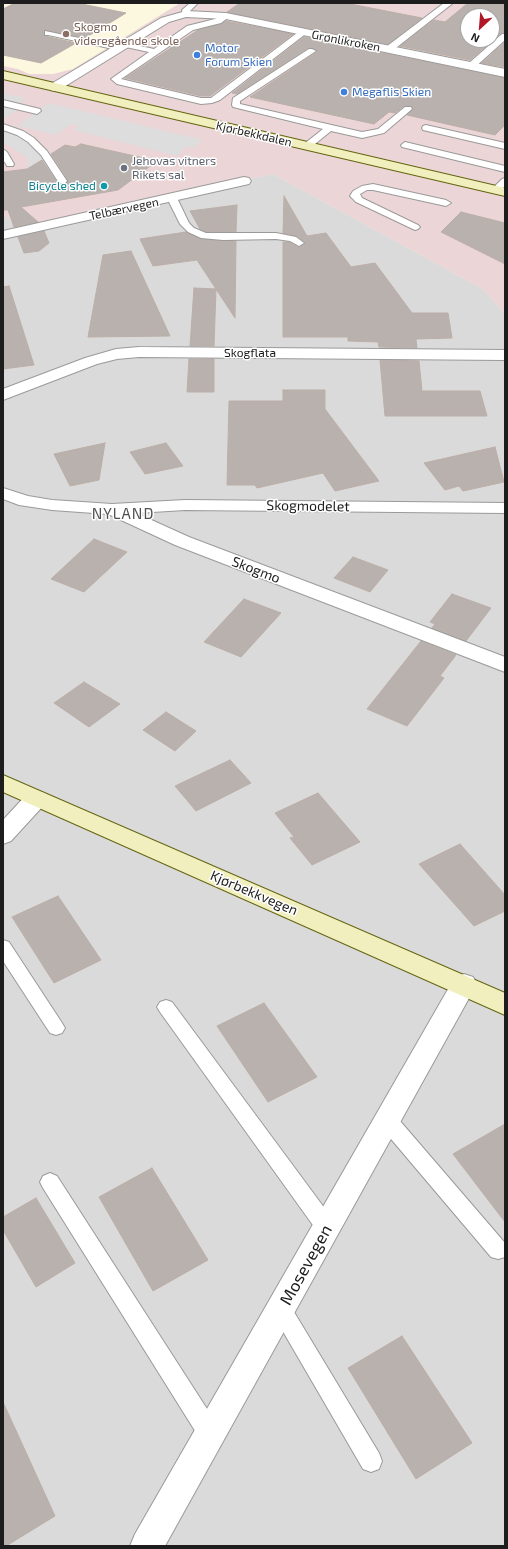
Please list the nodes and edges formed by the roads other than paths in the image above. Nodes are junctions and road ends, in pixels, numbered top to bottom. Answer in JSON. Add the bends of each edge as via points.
{"nodes":[{"id":1,"x":194,"y":3,"type":"edge"},
{"id":2,"x":449,"y":3,"type":"edge"},
{"id":3,"x":186,"y":14,"type":"junction"},
{"id":4,"x":226,"y":16,"type":"junction"},
{"id":5,"x":304,"y":32,"type":"junction"},
{"id":6,"x":48,"y":33,"type":"dead end"},
{"id":7,"x":505,"y":36,"type":"edge"},
{"id":8,"x":121,"y":46,"type":"junction"},
{"id":9,"x":389,"y":49,"type":"junction"},
{"id":10,"x":154,"y":51,"type":"junction"},
{"id":11,"x":312,"y":51,"type":"dead end"},
{"id":12,"x":471,"y":66,"type":"junction"},
{"id":13,"x":505,"y":73,"type":"edge"},
{"id":14,"x":3,"y":75,"type":"edge"},
{"id":15,"x":54,"y":87,"type":"junction"},
{"id":16,"x":3,"y":103,"type":"edge"},
{"id":17,"x":408,"y":109,"type":"dead end"},
{"id":18,"x":37,"y":111,"type":"dead end"},
{"id":19,"x":3,"y":127,"type":"edge"},
{"id":20,"x":329,"y":128,"type":"junction"},
{"id":21,"x":426,"y":128,"type":"dead end"},
{"id":22,"x":405,"y":144,"type":"dead end"},
{"id":23,"x":307,"y":146,"type":"junction"},
{"id":24,"x":505,"y":146,"type":"edge"},
{"id":25,"x":3,"y":152,"type":"edge"},
{"id":26,"x":10,"y":164,"type":"dead end"},
{"id":27,"x":505,"y":169,"type":"edge"},
{"id":28,"x":505,"y":180,"type":"edge"},
{"id":29,"x":62,"y":181,"type":"dead end"},
{"id":30,"x":244,"y":182,"type":"dead end"},
{"id":31,"x":501,"y":191,"type":"edge"},
{"id":32,"x":172,"y":198,"type":"junction"},
{"id":33,"x":446,"y":203,"type":"dead end"},
{"id":34,"x":415,"y":227,"type":"dead end"},
{"id":35,"x":3,"y":235,"type":"edge"},
{"id":36,"x":299,"y":243,"type":"dead end"},
{"id":37,"x":505,"y":355,"type":"edge"},
{"id":38,"x":3,"y":395,"type":"edge"},
{"id":39,"x":3,"y":493,"type":"edge"},
{"id":40,"x":505,"y":508,"type":"edge"},
{"id":41,"x":111,"y":509,"type":"junction"},
{"id":42,"x":505,"y":665,"type":"edge"},
{"id":43,"x":3,"y":783,"type":"edge"},
{"id":44,"x":36,"y":799,"type":"junction"},
{"id":45,"x":3,"y":835,"type":"edge"},
{"id":46,"x":3,"y":947,"type":"edge"},
{"id":47,"x":464,"y":984,"type":"junction"},
{"id":48,"x":505,"y":1004,"type":"edge"},
{"id":49,"x":166,"y":1007,"type":"dead end"},
{"id":50,"x":56,"y":1028,"type":"dead end"},
{"id":51,"x":387,"y":1120,"type":"junction"},
{"id":52,"x":50,"y":1182,"type":"dead end"},
{"id":53,"x":327,"y":1228,"type":"junction"},
{"id":54,"x":498,"y":1250,"type":"dead end"},
{"id":55,"x":281,"y":1310,"type":"junction"},
{"id":56,"x":210,"y":1434,"type":"junction"},
{"id":57,"x":372,"y":1461,"type":"dead end"},
{"id":58,"x":149,"y":1545,"type":"edge"}],
"edges":[{"from":1,"to":3,"type":"lane","via":[[186,10]]},
{"from":2,"to":9,"type":"lane"},
{"from":3,"to":4,"type":"street","name":"Grønlikroken"},
{"from":3,"to":8,"type":"street","name":"Grønlikroken","via":[[165,20]]},
{"from":4,"to":5,"type":"street","name":"Grønlikroken"},
{"from":4,"to":10,"type":"lane","via":[[218,21],[190,28]]},
{"from":5,"to":9,"type":"street","name":"Grønlikroken"},
{"from":5,"to":10,"type":"lane","via":[[212,100],[201,100],[116,81],[116,77]]},
{"from":6,"to":8,"type":"lane"},
{"from":7,"to":12,"type":"lane"},
{"from":8,"to":10,"type":"lane"},
{"from":8,"to":15,"type":"street","name":"Grønlikroken"},
{"from":9,"to":12,"type":"street","name":"Grønlikroken"},
{"from":11,"to":20,"type":"lane","via":[[235,103],[240,107]]},
{"from":12,"to":13,"type":"street","name":"Grønlikroken"},
{"from":14,"to":15,"type":"street","name":"Kjørbekkdalen"},
{"from":15,"to":23,"type":"street","name":"Kjørbekkdalen"},
{"from":16,"to":18,"type":"lane"},
{"from":17,"to":20,"type":"lane","via":[[381,131],[373,133],[362,135]]},
{"from":19,"to":29,"type":"lane","via":[[31,140],[44,153]]},
{"from":20,"to":23,"type":"lane"},
{"from":21,"to":24,"type":"lane"},
{"from":22,"to":27,"type":"lane"},
{"from":23,"to":31,"type":"street","name":"Kjørbekkdalen"},
{"from":25,"to":26,"type":"lane"},
{"from":28,"to":31,"type":"lane"},
{"from":30,"to":32,"type":"street","name":"Telbærvegen"},
{"from":32,"to":35,"type":"street","name":"Telbærvegen"},
{"from":32,"to":36,"type":"lane","via":[[185,224],[204,236],[276,236]]},
{"from":33,"to":34,"type":"lane","via":[[372,187],[356,194],[359,200]]},
{"from":37,"to":38,"type":"street","name":"Skogflata","via":[[140,352],[116,354],[91,361]]},
{"from":39,"to":41,"type":"street","name":"Skogmo","via":[[24,501]]},
{"from":40,"to":41,"type":"street","name":"Skogmodelet","via":[[185,505]]},
{"from":41,"to":42,"type":"street","name":"Skogmo","via":[[190,544]]},
{"from":43,"to":44,"type":"street","name":"Kjørbekkvegen"},
{"from":44,"to":45,"type":"street"},
{"from":44,"to":47,"type":"street","name":"Kjørbekkvegen"},
{"from":46,"to":50,"type":"lane"},
{"from":47,"to":48,"type":"street","name":"Kjørbekkvegen"},
{"from":47,"to":51,"type":"street","name":"Mosevegen"},
{"from":49,"to":53,"type":"lane"},
{"from":51,"to":53,"type":"street","name":"Mosevegen"},
{"from":51,"to":54,"type":"lane"},
{"from":52,"to":56,"type":"lane"},
{"from":53,"to":55,"type":"street","name":"Mosevegen"},
{"from":55,"to":56,"type":"street","name":"Mosevegen"},
{"from":55,"to":57,"type":"lane"},
{"from":56,"to":58,"type":"street","name":"Mosevegen"}]}
